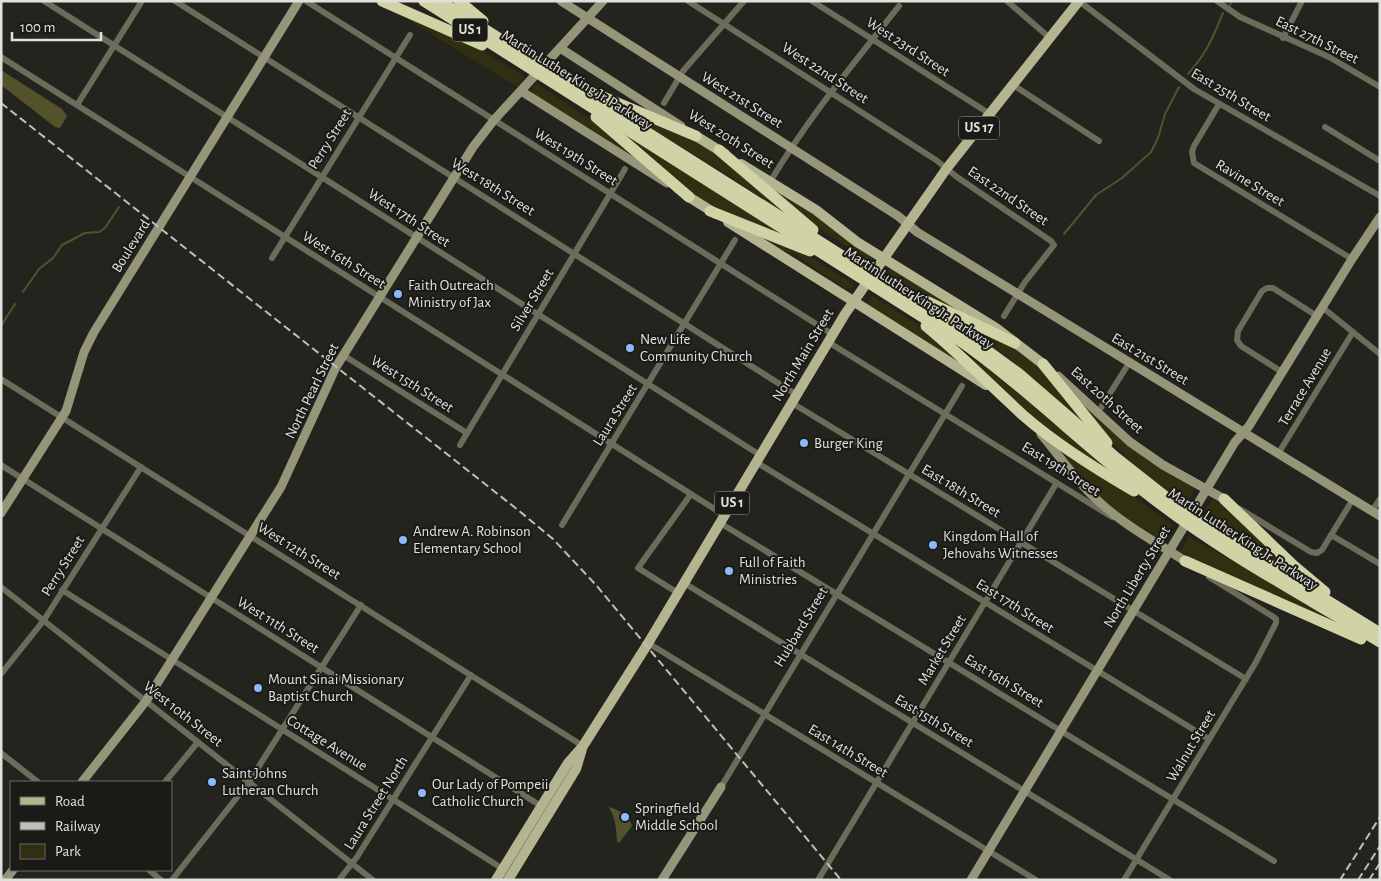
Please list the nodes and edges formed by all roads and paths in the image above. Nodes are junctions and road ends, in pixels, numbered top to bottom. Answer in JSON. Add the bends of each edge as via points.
{"nodes":[{"id":1,"x":44,"y":1,"type":"edge"},
{"id":2,"x":142,"y":1,"type":"edge"},
{"id":3,"x":175,"y":1,"type":"edge"},
{"id":4,"x":299,"y":1,"type":"edge"},
{"id":5,"x":306,"y":1,"type":"edge"},
{"id":6,"x":382,"y":1,"type":"edge"},
{"id":7,"x":424,"y":1,"type":"edge"},
{"id":8,"x":440,"y":1,"type":"edge"},
{"id":9,"x":459,"y":1,"type":"edge"},
{"id":10,"x":561,"y":1,"type":"edge"},
{"id":11,"x":603,"y":1,"type":"edge"},
{"id":12,"x":688,"y":1,"type":"edge"},
{"id":13,"x":744,"y":1,"type":"edge"},
{"id":14,"x":812,"y":1,"type":"edge"},
{"id":15,"x":1007,"y":1,"type":"edge"},
{"id":16,"x":1079,"y":1,"type":"edge"},
{"id":17,"x":1217,"y":1,"type":"edge"},
{"id":18,"x":1302,"y":1,"type":"edge"},
{"id":19,"x":899,"y":6,"type":"dead end"},
{"id":20,"x":588,"y":18,"type":"junction"},
{"id":21,"x":724,"y":25,"type":"junction"},
{"id":22,"x":410,"y":35,"type":"dead end"},
{"id":23,"x":1050,"y":38,"type":"junction"},
{"id":24,"x":1283,"y":38,"type":"junction"},
{"id":25,"x":873,"y":39,"type":"junction"},
{"id":26,"x":114,"y":45,"type":"junction"},
{"id":27,"x":560,"y":48,"type":"junction"},
{"id":28,"x":518,"y":56,"type":"junction"},
{"id":29,"x":1,"y":58,"type":"edge"},
{"id":30,"x":264,"y":58,"type":"junction"},
{"id":31,"x":395,"y":58,"type":"junction"},
{"id":32,"x":680,"y":77,"type":"junction"},
{"id":33,"x":562,"y":84,"type":"junction"},
{"id":34,"x":1013,"y":85,"type":"junction"},
{"id":35,"x":1380,"y":87,"type":"edge"},
{"id":36,"x":579,"y":89,"type":"junction"},
{"id":37,"x":521,"y":91,"type":"junction"},
{"id":38,"x":830,"y":92,"type":"junction"},
{"id":39,"x":664,"y":102,"type":"dead end"},
{"id":40,"x":1219,"y":104,"type":"junction"},
{"id":41,"x":77,"y":105,"type":"junction"},
{"id":42,"x":990,"y":114,"type":"junction"},
{"id":43,"x":358,"y":117,"type":"junction"},
{"id":44,"x":227,"y":118,"type":"junction"},
{"id":45,"x":494,"y":120,"type":"junction"},
{"id":46,"x":1325,"y":127,"type":"dead end"},
{"id":47,"x":696,"y":136,"type":"junction"},
{"id":48,"x":1099,"y":141,"type":"dead end"},
{"id":49,"x":790,"y":147,"type":"junction"},
{"id":50,"x":719,"y":150,"type":"junction"},
{"id":51,"x":1380,"y":161,"type":"edge"},
{"id":52,"x":947,"y":168,"type":"junction"},
{"id":53,"x":625,"y":169,"type":"dead end"},
{"id":54,"x":321,"y":176,"type":"junction"},
{"id":55,"x":190,"y":177,"type":"junction"},
{"id":56,"x":453,"y":177,"type":"junction"},
{"id":57,"x":770,"y":182,"type":"junction"},
{"id":58,"x":610,"y":194,"type":"junction"},
{"id":59,"x":1380,"y":196,"type":"edge"},
{"id":60,"x":689,"y":197,"type":"junction"},
{"id":61,"x":710,"y":211,"type":"junction"},
{"id":62,"x":1380,"y":217,"type":"edge"},
{"id":63,"x":907,"y":224,"type":"junction"},
{"id":64,"x":284,"y":236,"type":"junction"},
{"id":65,"x":416,"y":238,"type":"junction"},
{"id":66,"x":735,"y":240,"type":"dead end"},
{"id":67,"x":574,"y":254,"type":"junction"},
{"id":68,"x":272,"y":258,"type":"dead end"},
{"id":69,"x":884,"y":258,"type":"junction"},
{"id":70,"x":1352,"y":258,"type":"junction"},
{"id":71,"x":847,"y":262,"type":"junction"},
{"id":72,"x":720,"y":264,"type":"junction"},
{"id":73,"x":892,"y":291,"type":"junction"},
{"id":74,"x":1017,"y":294,"type":"junction"},
{"id":75,"x":379,"y":296,"type":"junction"},
{"id":76,"x":853,"y":302,"type":"junction"},
{"id":77,"x":1322,"y":307,"type":"junction"},
{"id":78,"x":538,"y":314,"type":"junction"},
{"id":79,"x":1004,"y":316,"type":"dead end"},
{"id":80,"x":1317,"y":316,"type":"junction"},
{"id":81,"x":684,"y":324,"type":"junction"},
{"id":82,"x":1353,"y":332,"type":"junction"},
{"id":83,"x":830,"y":338,"type":"junction"},
{"id":84,"x":1016,"y":343,"type":"junction"},
{"id":85,"x":1380,"y":354,"type":"edge"},
{"id":86,"x":343,"y":355,"type":"junction"},
{"id":87,"x":1129,"y":363,"type":"junction"},
{"id":88,"x":1043,"y":364,"type":"junction"},
{"id":89,"x":1282,"y":372,"type":"junction"},
{"id":90,"x":502,"y":374,"type":"junction"},
{"id":91,"x":1,"y":379,"type":"edge"},
{"id":92,"x":648,"y":384,"type":"junction"},
{"id":93,"x":962,"y":386,"type":"dead end"},
{"id":94,"x":794,"y":399,"type":"junction"},
{"id":95,"x":945,"y":414,"type":"junction"},
{"id":96,"x":1097,"y":414,"type":"junction"},
{"id":97,"x":1024,"y":416,"type":"junction"},
{"id":98,"x":62,"y":417,"type":"junction"},
{"id":99,"x":1242,"y":432,"type":"junction"},
{"id":100,"x":467,"y":434,"type":"junction"},
{"id":101,"x":612,"y":444,"type":"junction"},
{"id":102,"x":460,"y":445,"type":"dead end"},
{"id":103,"x":1278,"y":454,"type":"junction"},
{"id":104,"x":1114,"y":456,"type":"junction"},
{"id":105,"x":758,"y":459,"type":"junction"},
{"id":106,"x":1,"y":465,"type":"edge"},
{"id":107,"x":141,"y":467,"type":"junction"},
{"id":108,"x":909,"y":474,"type":"junction"},
{"id":109,"x":23,"y":479,"type":"junction"},
{"id":110,"x":1056,"y":484,"type":"junction"},
{"id":111,"x":1206,"y":490,"type":"junction"},
{"id":112,"x":691,"y":494,"type":"junction"},
{"id":113,"x":1224,"y":499,"type":"junction"},
{"id":114,"x":1380,"y":499,"type":"edge"},
{"id":115,"x":1353,"y":500,"type":"junction"},
{"id":116,"x":1168,"y":505,"type":"junction"},
{"id":117,"x":1,"y":513,"type":"edge"},
{"id":118,"x":1376,"y":514,"type":"edge"},
{"id":119,"x":722,"y":519,"type":"junction"},
{"id":120,"x":562,"y":525,"type":"dead end"},
{"id":121,"x":101,"y":529,"type":"junction"},
{"id":122,"x":1137,"y":532,"type":"junction"},
{"id":123,"x":1209,"y":533,"type":"junction"},
{"id":124,"x":873,"y":534,"type":"junction"},
{"id":125,"x":1331,"y":535,"type":"junction"},
{"id":126,"x":250,"y":536,"type":"junction"},
{"id":127,"x":1021,"y":542,"type":"junction"},
{"id":128,"x":1169,"y":551,"type":"junction"},
{"id":129,"x":1184,"y":561,"type":"junction"},
{"id":130,"x":1380,"y":564,"type":"edge"},
{"id":131,"x":684,"y":583,"type":"junction"},
{"id":132,"x":1,"y":587,"type":"edge"},
{"id":133,"x":62,"y":590,"type":"junction"},
{"id":134,"x":678,"y":593,"type":"junction"},
{"id":135,"x":836,"y":594,"type":"junction"},
{"id":136,"x":211,"y":598,"type":"junction"},
{"id":137,"x":985,"y":602,"type":"junction"},
{"id":138,"x":361,"y":605,"type":"junction"},
{"id":139,"x":1133,"y":610,"type":"junction"},
{"id":140,"x":44,"y":620,"type":"junction"},
{"id":141,"x":1276,"y":623,"type":"joint"},
{"id":142,"x":1380,"y":632,"type":"edge"},
{"id":143,"x":1380,"y":642,"type":"edge"},
{"id":144,"x":648,"y":643,"type":"junction"},
{"id":145,"x":1380,"y":646,"type":"edge"},
{"id":146,"x":801,"y":654,"type":"junction"},
{"id":147,"x":172,"y":660,"type":"junction"},
{"id":148,"x":949,"y":662,"type":"junction"},
{"id":149,"x":321,"y":668,"type":"junction"},
{"id":150,"x":1097,"y":670,"type":"junction"},
{"id":151,"x":1,"y":674,"type":"edge"},
{"id":152,"x":471,"y":675,"type":"junction"},
{"id":153,"x":1246,"y":679,"type":"junction"},
{"id":154,"x":146,"y":701,"type":"junction"},
{"id":155,"x":764,"y":714,"type":"junction"},
{"id":156,"x":912,"y":722,"type":"junction"},
{"id":157,"x":282,"y":730,"type":"junction"},
{"id":158,"x":1061,"y":730,"type":"junction"},
{"id":159,"x":432,"y":737,"type":"junction"},
{"id":160,"x":1209,"y":739,"type":"junction"},
{"id":161,"x":198,"y":742,"type":"junction"},
{"id":162,"x":583,"y":746,"type":"junction"},
{"id":163,"x":1,"y":753,"type":"edge"},
{"id":164,"x":37,"y":781,"type":"edge"},
{"id":165,"x":83,"y":781,"type":"edge"},
{"id":166,"x":166,"y":781,"type":"edge"},
{"id":167,"x":249,"y":782,"type":"junction"},
{"id":168,"x":876,"y":783,"type":"junction"},
{"id":169,"x":721,"y":787,"type":"joint"},
{"id":170,"x":1025,"y":791,"type":"junction"},
{"id":171,"x":393,"y":799,"type":"junction"},
{"id":172,"x":1173,"y":799,"type":"junction"},
{"id":173,"x":541,"y":806,"type":"junction"},
{"id":174,"x":988,"y":851,"type":"junction"},
{"id":175,"x":1137,"y":859,"type":"junction"},
{"id":176,"x":1274,"y":861,"type":"dead end"},
{"id":177,"x":352,"y":863,"type":"junction"},
{"id":178,"x":503,"y":869,"type":"junction"},
{"id":179,"x":149,"y":871,"type":"edge"},
{"id":180,"x":161,"y":880,"type":"edge"},
{"id":181,"x":172,"y":880,"type":"edge"},
{"id":182,"x":338,"y":880,"type":"edge"},
{"id":183,"x":373,"y":880,"type":"edge"},
{"id":184,"x":496,"y":880,"type":"edge"},
{"id":185,"x":508,"y":880,"type":"edge"},
{"id":186,"x":662,"y":880,"type":"edge"},
{"id":187,"x":818,"y":880,"type":"edge"},
{"id":188,"x":971,"y":880,"type":"edge"},
{"id":189,"x":1036,"y":880,"type":"edge"},
{"id":190,"x":1124,"y":880,"type":"edge"},
{"id":191,"x":1170,"y":880,"type":"edge"}],
"edges":[{"from":1,"to":26,"type":"street","name":"West 17th Street"},
{"from":2,"to":26,"type":"street"},
{"from":3,"to":30,"type":"street","name":"West 18th Street"},
{"from":4,"to":30,"type":"street","name":"Boulevard"},
{"from":5,"to":31,"type":"street","name":"West 19th Street"},
{"from":6,"to":28,"type":"highway"},
{"from":7,"to":28,"type":"highway","name":"Martin Luther King Jr. Parkway","number":"US 1"},
{"from":8,"to":28,"type":"highway","name":"Martin Luther King Jr. Parkway","number":"US 1"},
{"from":9,"to":28,"type":"highway"},
{"from":10,"to":20,"type":"street","name":"West 21st Street"},
{"from":11,"to":20,"type":"street","name":"North Pearl Street"},
{"from":12,"to":21,"type":"street","name":"West 22nd Street"},
{"from":13,"to":21,"type":"street"},
{"from":14,"to":25,"type":"street","name":"West 23rd Street"},
{"from":15,"to":23,"type":"street"},
{"from":16,"to":23,"type":"main road","name":"North Main Street","number":"US 17"},
{"from":16,"to":40,"type":"street","name":"East 25th Street","via":[[1194,89]]},
{"from":17,"to":24,"type":"street","name":"East 27th Street","via":[[1240,17]]},
{"from":18,"to":24,"type":"street"},
{"from":19,"to":25,"type":"street"},
{"from":20,"to":27,"type":"street","name":"North Pearl Street"},
{"from":20,"to":32,"type":"street","name":"West 21st Street"},
{"from":21,"to":32,"type":"street"},
{"from":21,"to":38,"type":"street","name":"West 22nd Street"},
{"from":22,"to":31,"type":"street","name":"Perry Street"},
{"from":23,"to":34,"type":"main road","name":"North Main Street","number":"US 17"},
{"from":24,"to":35,"type":"street","name":"East 27th Street","via":[[1329,57]]},
{"from":25,"to":38,"type":"street"},
{"from":25,"to":42,"type":"street","name":"West 23rd Street"},
{"from":26,"to":41,"type":"street"},
{"from":26,"to":44,"type":"street","name":"West 17th Street"},
{"from":27,"to":37,"type":"street","name":"North Pearl Street"},
{"from":27,"to":47,"type":"street","name":"West 20th Street"},
{"from":28,"to":33,"type":"highway","name":"Martin Luther King Jr. Parkway","number":"US 1"},
{"from":29,"to":41,"type":"street","name":"West 16th Street"},
{"from":30,"to":43,"type":"street","name":"West 18th Street"},
{"from":30,"to":44,"type":"street","name":"Boulevard"},
{"from":31,"to":43,"type":"street","name":"Perry Street"},
{"from":31,"to":45,"type":"street","name":"West 19th Street"},
{"from":32,"to":39,"type":"street"},
{"from":32,"to":49,"type":"street","name":"West 21st Street"},
{"from":33,"to":36,"type":"highway","name":"Martin Luther King Jr. Parkway","number":"US 1"},
{"from":33,"to":60,"type":"highway","number":"US 1"},
{"from":33,"to":71,"type":"highway","name":"Martin Luther King Jr. Parkway"},
{"from":34,"to":42,"type":"main road","name":"North Main Street","number":"US 17"},
{"from":34,"to":48,"type":"street"},
{"from":36,"to":47,"type":"highway"},
{"from":36,"to":71,"type":"highway","name":"Martin Luther King Jr. Parkway"},
{"from":37,"to":45,"type":"street","name":"North Pearl Street"},
{"from":37,"to":60,"type":"street"},
{"from":38,"to":49,"type":"street"},
{"from":38,"to":52,"type":"street","name":"West 22nd Street"},
{"from":40,"to":59,"type":"street","name":"East 25th Street"},
{"from":40,"to":70,"type":"street","name":"Ravine Street","via":[[1194,146],[1194,163]]},
{"from":41,"to":55,"type":"street","name":"West 16th Street"},
{"from":42,"to":52,"type":"main road","name":"North Main Street","number":"US 17"},
{"from":43,"to":54,"type":"street","name":"Perry Street"},
{"from":43,"to":56,"type":"street","name":"West 18th Street"},
{"from":44,"to":54,"type":"street","name":"West 17th Street"},
{"from":44,"to":55,"type":"street","name":"Boulevard"},
{"from":45,"to":56,"type":"street","name":"North Pearl Street"},
{"from":45,"to":58,"type":"street","name":"West 19th Street"},
{"from":46,"to":51,"type":"street"},
{"from":47,"to":50,"type":"main road","name":"West 20th Street"},
{"from":49,"to":57,"type":"street"},
{"from":49,"to":63,"type":"street","name":"West 21st Street"},
{"from":50,"to":57,"type":"main road","name":"West 20th Street"},
{"from":50,"to":71,"type":"highway","via":[[830,242]]},
{"from":52,"to":63,"type":"main road","name":"North Main Street","number":"US 17"},
{"from":52,"to":74,"type":"street","name":"East 22nd Street","via":[[1054,245]]},
{"from":53,"to":58,"type":"street","name":"Silver Street"},
{"from":54,"to":64,"type":"street","name":"Perry Street"},
{"from":54,"to":65,"type":"street","name":"West 17th Street"},
{"from":55,"to":64,"type":"street","name":"West 16th Street"},
{"from":55,"to":98,"type":"street","name":"Boulevard","via":[[94,332]]},
{"from":56,"to":65,"type":"street","name":"North Pearl Street"},
{"from":56,"to":67,"type":"street","name":"West 18th Street"},
{"from":57,"to":69,"type":"main road","name":"West 20th Street"},
{"from":58,"to":67,"type":"street","name":"Silver Street"},
{"from":58,"to":72,"type":"street","name":"West 19th Street"},
{"from":60,"to":61,"type":"main road","number":"US 1"},
{"from":61,"to":71,"type":"highway"},
{"from":61,"to":76,"type":"main road","number":"US 1"},
{"from":62,"to":70,"type":"street","name":"North Liberty Street"},
{"from":63,"to":69,"type":"main road","name":"North Main Street","number":"US 17"},
{"from":63,"to":74,"type":"street","name":"East 21st Street"},
{"from":64,"to":68,"type":"street","name":"Perry Street"},
{"from":64,"to":75,"type":"street","name":"West 16th Street"},
{"from":65,"to":75,"type":"street","name":"North Pearl Street"},
{"from":65,"to":78,"type":"street","name":"West 17th Street"},
{"from":66,"to":72,"type":"street","name":"Laura Street"},
{"from":67,"to":78,"type":"street","name":"Silver Street"},
{"from":67,"to":81,"type":"street","name":"West 18th Street"},
{"from":69,"to":76,"type":"main road","name":"North Main Street","number":"US 1"},
{"from":69,"to":84,"type":"main road","name":"East 20th Street"},
{"from":70,"to":77,"type":"street","name":"North Liberty Street"},
{"from":71,"to":73,"type":"highway","name":"Martin Luther King Jr. Parkway"},
{"from":72,"to":81,"type":"street","name":"Laura Street"},
{"from":72,"to":83,"type":"street","name":"West 19th Street"},
{"from":73,"to":84,"type":"highway","via":[[914,295]]},
{"from":73,"to":97,"type":"highway"},
{"from":73,"to":104,"type":"highway","name":"Martin Luther King Jr. Parkway","via":[[959,330],[1005,364]]},
{"from":73,"to":116,"type":"highway","name":"Martin Luther King Jr. Parkway","via":[[994,365],[1132,483]]},
{"from":74,"to":79,"type":"street"},
{"from":74,"to":87,"type":"street","name":"East 21st Street"},
{"from":75,"to":86,"type":"street","name":"North Pearl Street"},
{"from":75,"to":90,"type":"street","name":"West 16th Street"},
{"from":76,"to":83,"type":"main road","name":"North Main Street","number":"US 1"},
{"from":76,"to":97,"type":"main road","via":[[969,373]]},
{"from":77,"to":80,"type":"street","name":"North Liberty Street"},
{"from":77,"to":82,"type":"street"},
{"from":78,"to":90,"type":"street","name":"Silver Street"},
{"from":78,"to":92,"type":"street","name":"West 17th Street"},
{"from":80,"to":89,"type":"street","name":"North Liberty Street"},
{"from":80,"to":89,"type":"street","via":[[1273,288],[1262,291],[1238,331],[1237,340],[1241,346]]},
{"from":81,"to":92,"type":"street","name":"Laura Street"},
{"from":81,"to":94,"type":"street","name":"West 18th Street"},
{"from":82,"to":85,"type":"street"},
{"from":82,"to":103,"type":"street","name":"Terrace Avenue"},
{"from":83,"to":94,"type":"main road","name":"North Main Street","number":"US 1"},
{"from":83,"to":95,"type":"street","name":"East 19th Street"},
{"from":84,"to":88,"type":"main road","name":"East 20th Street"},
{"from":86,"to":100,"type":"street","name":"West 15th Street"},
{"from":86,"to":126,"type":"street","name":"North Pearl Street","via":[[290,470]]},
{"from":87,"to":96,"type":"street"},
{"from":87,"to":99,"type":"street","name":"East 21st Street"},
{"from":88,"to":96,"type":"street","name":"East 20th Street"},
{"from":88,"to":104,"type":"highway","via":[[1110,446]]},
{"from":89,"to":99,"type":"street","name":"North Liberty Street"},
{"from":90,"to":100,"type":"street","name":"Silver Street"},
{"from":90,"to":101,"type":"street","name":"West 16th Street"},
{"from":91,"to":98,"type":"street","name":"West 12th Street"},
{"from":92,"to":101,"type":"street","name":"Laura Street"},
{"from":92,"to":105,"type":"street","name":"West 17th Street"},
{"from":93,"to":95,"type":"street","name":"Hubbard Street"},
{"from":94,"to":105,"type":"main road","name":"North Main Street","number":"US 1"},
{"from":94,"to":108,"type":"street","name":"East 18th Street"},
{"from":95,"to":108,"type":"street","name":"Hubbard Street"},
{"from":95,"to":110,"type":"street","name":"East 19th Street"},
{"from":96,"to":111,"type":"street","name":"East 20th Street","via":[[1136,447]]},
{"from":97,"to":116,"type":"highway","via":[[1068,450],[1120,483]]},
{"from":97,"to":122,"type":"street","via":[[1092,496]]},
{"from":98,"to":107,"type":"street","name":"West 12th Street"},
{"from":98,"to":109,"type":"street","name":"Boulevard"},
{"from":99,"to":103,"type":"street","name":"East 21st Street"},
{"from":99,"to":111,"type":"street","name":"North Liberty Street"},
{"from":100,"to":102,"type":"street","name":"Silver Street"},
{"from":101,"to":112,"type":"street","name":"West 16th Street"},
{"from":101,"to":120,"type":"street","name":"Laura Street"},
{"from":103,"to":115,"type":"street","name":"East 21st Street"},
{"from":104,"to":116,"type":"highway","name":"Martin Luther King Jr. Parkway"},
{"from":105,"to":119,"type":"main road","name":"North Main Street","number":"US 1"},
{"from":105,"to":124,"type":"street","name":"East 17th Street"},
{"from":106,"to":109,"type":"street","name":"West 11th Street"},
{"from":107,"to":121,"type":"street","name":"Perry Street"},
{"from":107,"to":126,"type":"street","name":"West 12th Street"},
{"from":108,"to":124,"type":"street","name":"Hubbard Street"},
{"from":108,"to":127,"type":"street","name":"East 18th Street"},
{"from":109,"to":117,"type":"street","name":"Boulevard"},
{"from":109,"to":121,"type":"street","name":"West 11th Street"},
{"from":110,"to":122,"type":"street","name":"East 19th Street"},
{"from":110,"to":127,"type":"street","name":"Market Street"},
{"from":111,"to":113,"type":"street","name":"East 20th Street"},
{"from":111,"to":128,"type":"street","name":"North Liberty Street"},
{"from":112,"to":119,"type":"street","name":"West 16th Street"},
{"from":112,"to":134,"type":"street","via":[[638,568]]},
{"from":113,"to":125,"type":"street","name":"East 20th Street","via":[[1311,552],[1317,554],[1322,550]]},
{"from":113,"to":142,"type":"highway","via":[[1308,578]]},
{"from":114,"to":118,"type":"street"},
{"from":115,"to":118,"type":"street","name":"East 21st Street"},
{"from":115,"to":125,"type":"street"},
{"from":116,"to":123,"type":"highway","name":"Martin Luther King Jr. Parkway"},
{"from":119,"to":131,"type":"main road","name":"North Main Street","number":"US 1"},
{"from":119,"to":135,"type":"street","name":"East 16th Street"},
{"from":121,"to":133,"type":"street","name":"Perry Street"},
{"from":121,"to":136,"type":"street","name":"West 11th Street"},
{"from":122,"to":128,"type":"street","name":"East 19th Street"},
{"from":123,"to":142,"type":"highway","name":"Martin Luther King Jr. Parkway"},
{"from":123,"to":143,"type":"highway","name":"Martin Luther King Jr. Parkway"},
{"from":124,"to":135,"type":"street","name":"Hubbard Street"},
{"from":124,"to":137,"type":"street","name":"East 17th Street"},
{"from":125,"to":130,"type":"street"},
{"from":126,"to":136,"type":"street","name":"North Pearl Street"},
{"from":126,"to":138,"type":"street","name":"West 12th Street"},
{"from":127,"to":137,"type":"street","name":"Market Street"},
{"from":127,"to":139,"type":"street","name":"East 18th Street"},
{"from":128,"to":129,"type":"street","name":"East 19th Street"},
{"from":128,"to":139,"type":"street","name":"North Liberty Street"},
{"from":129,"to":141,"type":"street","name":"East 19th Street","via":[[1272,616]]},
{"from":129,"to":145,"type":"highway"},
{"from":131,"to":134,"type":"main road","name":"North Main Street","number":"US 1"},
{"from":131,"to":146,"type":"street","name":"East 15th Street"},
{"from":132,"to":140,"type":"street","name":"West 10th Street"},
{"from":133,"to":140,"type":"street","name":"Perry Street"},
{"from":133,"to":147,"type":"street","name":"Cottage Avenue"},
{"from":134,"to":144,"type":"main road","name":"North Main Street","number":"US 1"},
{"from":135,"to":146,"type":"street","name":"Hubbard Street"},
{"from":135,"to":148,"type":"street","name":"East 16th Street"},
{"from":136,"to":147,"type":"street","name":"North Pearl Street"},
{"from":136,"to":149,"type":"street","name":"West 11th Street"},
{"from":137,"to":148,"type":"street","name":"Market Street"},
{"from":137,"to":150,"type":"street","name":"East 17th Street"},
{"from":138,"to":149,"type":"street"},
{"from":138,"to":152,"type":"street","name":"West 12th Street"},
{"from":139,"to":150,"type":"street","name":"North Liberty Street"},
{"from":139,"to":153,"type":"street","name":"East 18th Street"},
{"from":140,"to":151,"type":"street","name":"Perry Street"},
{"from":140,"to":154,"type":"street","name":"West 10th Street"},
{"from":141,"to":153,"type":"street","name":"Walnut Street"},
{"from":144,"to":155,"type":"street","name":"East 14th Street"},
{"from":144,"to":162,"type":"main road","name":"North Main Street","number":"US 1"},
{"from":146,"to":155,"type":"street","name":"Hubbard Street"},
{"from":146,"to":156,"type":"street","name":"East 15th Street"},
{"from":147,"to":154,"type":"street","name":"North Pearl Street"},
{"from":147,"to":157,"type":"street","name":"Cottage Avenue"},
{"from":148,"to":156,"type":"street","name":"Market Street"},
{"from":148,"to":158,"type":"street","name":"East 16th Street"},
{"from":149,"to":157,"type":"street"},
{"from":149,"to":159,"type":"street","name":"West 11th Street"},
{"from":150,"to":158,"type":"street","name":"North Liberty Street"},
{"from":150,"to":160,"type":"street","name":"East 17th Street"},
{"from":152,"to":159,"type":"street","name":"Laura Street North"},
{"from":152,"to":162,"type":"street","name":"West 12th Street"},
{"from":153,"to":160,"type":"street","name":"Walnut Street"},
{"from":154,"to":161,"type":"street","name":"West 10th Street"},
{"from":154,"to":165,"type":"street","name":"North Pearl Street"},
{"from":155,"to":168,"type":"street","name":"East 14th Street"},
{"from":155,"to":169,"type":"street","name":"Hubbard Street"},
{"from":156,"to":168,"type":"street","name":"Market Street"},
{"from":156,"to":170,"type":"street","name":"East 15th Street"},
{"from":157,"to":167,"type":"street"},
{"from":157,"to":171,"type":"street","name":"Cottage Avenue"},
{"from":158,"to":170,"type":"street","name":"North Liberty Street"},
{"from":158,"to":172,"type":"street","name":"East 16th Street"},
{"from":159,"to":171,"type":"street","name":"Laura Street North"},
{"from":159,"to":173,"type":"street","name":"West 11th Street"},
{"from":160,"to":172,"type":"street","name":"Walnut Street"},
{"from":161,"to":166,"type":"street"},
{"from":161,"to":167,"type":"street","name":"West 10th Street"},
{"from":162,"to":173,"type":"main road","name":"North Main Street","number":"US 1","via":[[568,763]]},
{"from":162,"to":185,"type":"main road","name":"North Main Street","number":"US 1","via":[[576,769]]},
{"from":163,"to":164,"type":"street"},
{"from":167,"to":177,"type":"street","name":"West 10th Street"},
{"from":167,"to":181,"type":"street"},
{"from":168,"to":174,"type":"street","name":"East 14th Street"},
{"from":168,"to":187,"type":"street","name":"Market Street"},
{"from":169,"to":186,"type":"street","name":"Hubbard Street"},
{"from":170,"to":174,"type":"street","name":"North Liberty Street"},
{"from":170,"to":175,"type":"street","name":"East 15th Street"},
{"from":171,"to":177,"type":"street","name":"Laura Street North"},
{"from":171,"to":178,"type":"street","name":"Cottage Avenue"},
{"from":172,"to":175,"type":"street","name":"Walnut Street"},
{"from":172,"to":176,"type":"street","name":"East 16th Street"},
{"from":173,"to":178,"type":"main road","name":"North Main Street","number":"US 1"},
{"from":174,"to":188,"type":"street","name":"North Liberty Street"},
{"from":174,"to":189,"type":"street","name":"East 14th Street"},
{"from":175,"to":190,"type":"street","name":"Walnut Street"},
{"from":175,"to":191,"type":"street","name":"East 15th Street"},
{"from":177,"to":182,"type":"street","name":"Laura Street North"},
{"from":177,"to":183,"type":"street","name":"West 10th Street"},
{"from":178,"to":184,"type":"main road","name":"North Main Street","number":"US 1"},
{"from":179,"to":180,"type":"street"}]}
